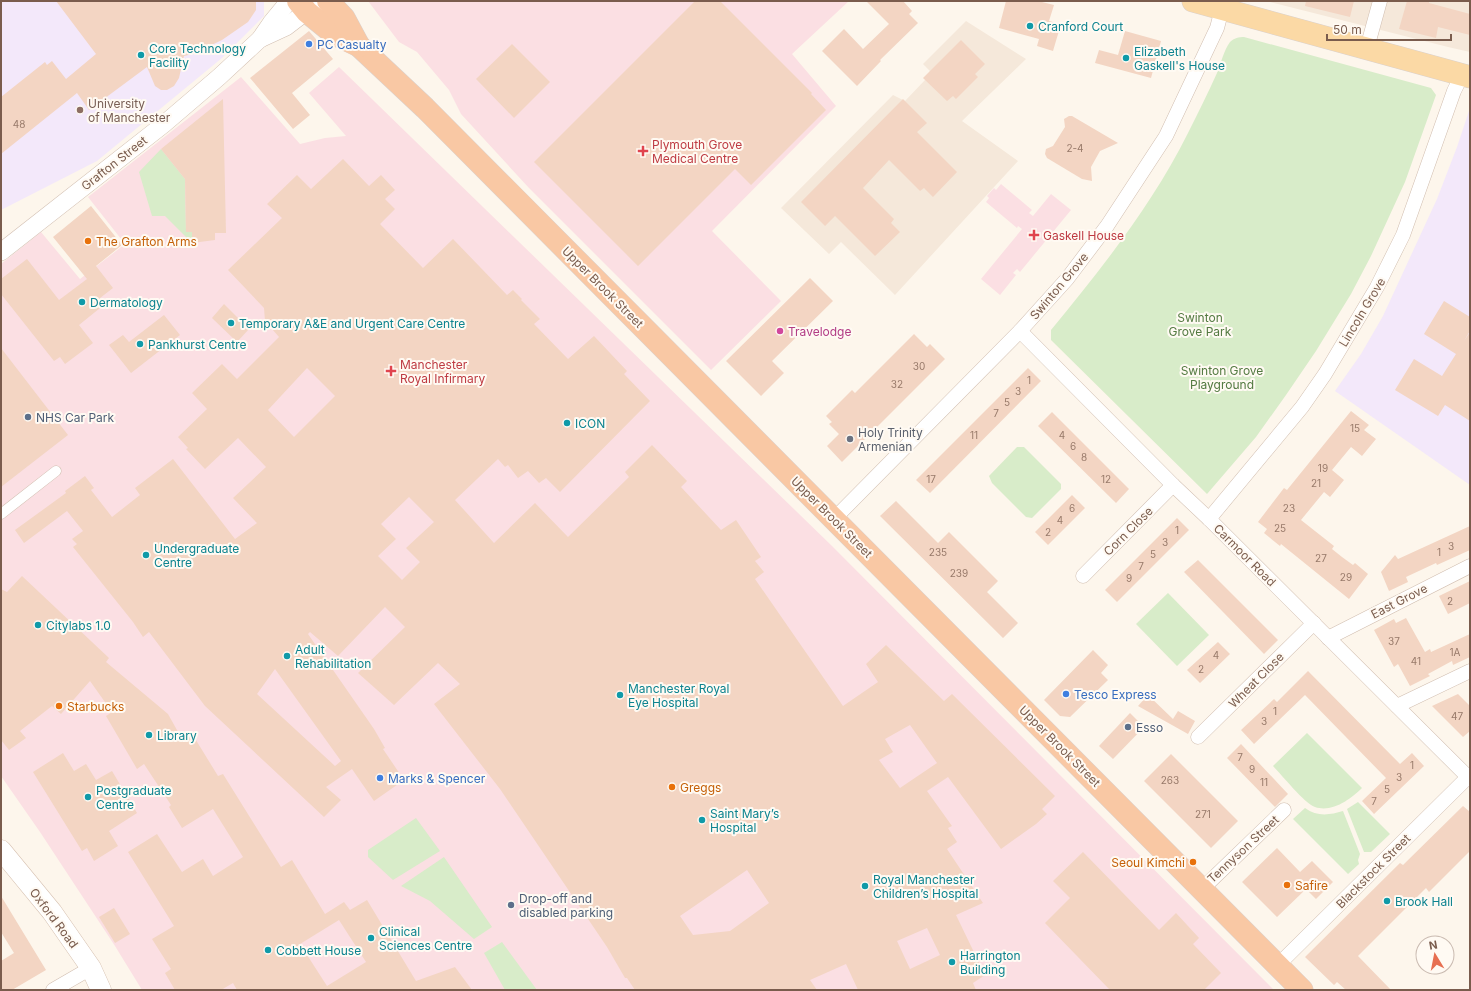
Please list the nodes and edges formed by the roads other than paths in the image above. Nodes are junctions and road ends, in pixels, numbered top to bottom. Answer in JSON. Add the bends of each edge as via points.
{"nodes":[{"id":1,"x":289,"y":1,"type":"edge"},
{"id":2,"x":328,"y":1,"type":"edge"},
{"id":3,"x":351,"y":1,"type":"edge"},
{"id":4,"x":1193,"y":1,"type":"edge"},
{"id":5,"x":1380,"y":1,"type":"edge"},
{"id":6,"x":308,"y":5,"type":"edge"},
{"id":7,"x":1222,"y":9,"type":"junction"},
{"id":8,"x":355,"y":38,"type":"junction"},
{"id":9,"x":260,"y":39,"type":"junction"},
{"id":10,"x":1367,"y":48,"type":"junction"},
{"id":11,"x":1466,"y":76,"type":"edge"},
{"id":12,"x":1,"y":252,"type":"edge"},
{"id":13,"x":1020,"y":331,"type":"junction"},
{"id":14,"x":56,"y":471,"type":"dead end"},
{"id":15,"x":1173,"y":485,"type":"junction"},
{"id":16,"x":1,"y":514,"type":"edge"},
{"id":17,"x":834,"y":519,"type":"junction"},
{"id":18,"x":1209,"y":519,"type":"junction"},
{"id":19,"x":1470,"y":566,"type":"edge"},
{"id":20,"x":1083,"y":576,"type":"dead end"},
{"id":21,"x":1314,"y":623,"type":"junction"},
{"id":22,"x":1328,"y":638,"type":"junction"},
{"id":23,"x":1470,"y":671,"type":"edge"},
{"id":24,"x":1397,"y":706,"type":"junction"},
{"id":25,"x":1198,"y":737,"type":"dead end"},
{"id":26,"x":1469,"y":778,"type":"edge"},
{"id":27,"x":1284,"y":810,"type":"dead end"},
{"id":28,"x":1,"y":850,"type":"edge"},
{"id":29,"x":1202,"y":889,"type":"junction"},
{"id":30,"x":1278,"y":965,"type":"junction"},
{"id":31,"x":91,"y":968,"type":"junction"},
{"id":32,"x":53,"y":990,"type":"edge"},
{"id":33,"x":101,"y":990,"type":"edge"},
{"id":34,"x":1302,"y":990,"type":"edge"}],
"edges":[{"from":1,"to":9,"type":"street","name":"Grafton Street"},
{"from":2,"to":8,"type":"highway","name":"Upper Brook Street","via":[[344,18]]},
{"from":3,"to":8,"type":"highway"},
{"from":4,"to":7,"type":"main road"},
{"from":5,"to":10,"type":"street"},
{"from":6,"to":8,"type":"highway","name":"Upper Brook Street","via":[[334,34]]},
{"from":6,"to":9,"type":"street","name":"Grafton Street","via":[[286,27]]},
{"from":7,"to":10,"type":"main road"},
{"from":7,"to":13,"type":"street","name":"Swinton Grove","via":[[1217,28],[1162,143],[1107,226],[1067,279]]},
{"from":8,"to":17,"type":"highway","name":"Upper Brook Street"},
{"from":9,"to":12,"type":"street","name":"Grafton Street","via":[[164,124]]},
{"from":10,"to":11,"type":"main road"},
{"from":11,"to":18,"type":"street","name":"Lincoln Grove","via":[[1454,91],[1403,235],[1377,287],[1325,374],[1302,407]]},
{"from":13,"to":15,"type":"street","name":"Carmoor Road"},
{"from":13,"to":17,"type":"street","name":"Swinton Grove"},
{"from":14,"to":16,"type":"street"},
{"from":15,"to":18,"type":"street","name":"Carmoor Road"},
{"from":15,"to":20,"type":"street","name":"Corn Close"},
{"from":17,"to":29,"type":"highway","name":"Upper Brook Street"},
{"from":18,"to":21,"type":"street","name":"Carmoor Road"},
{"from":19,"to":22,"type":"street","name":"East Grove"},
{"from":21,"to":22,"type":"street","name":"Carmoor Road"},
{"from":21,"to":25,"type":"street","name":"Wheat Close"},
{"from":22,"to":24,"type":"street","name":"Carmoor Road"},
{"from":23,"to":24,"type":"street"},
{"from":24,"to":26,"type":"street","name":"Carmoor Road"},
{"from":26,"to":30,"type":"street","name":"Blackstock Street"},
{"from":27,"to":29,"type":"street","name":"Tennyson Street"},
{"from":28,"to":31,"type":"main road","name":"Oxford Road","via":[[52,912]]},
{"from":29,"to":30,"type":"highway","name":"Upper Brook Street"},
{"from":30,"to":34,"type":"highway","name":"Upper Brook Street"},
{"from":31,"to":32,"type":"street"},
{"from":31,"to":33,"type":"main road","name":"Oxford Road"}]}
